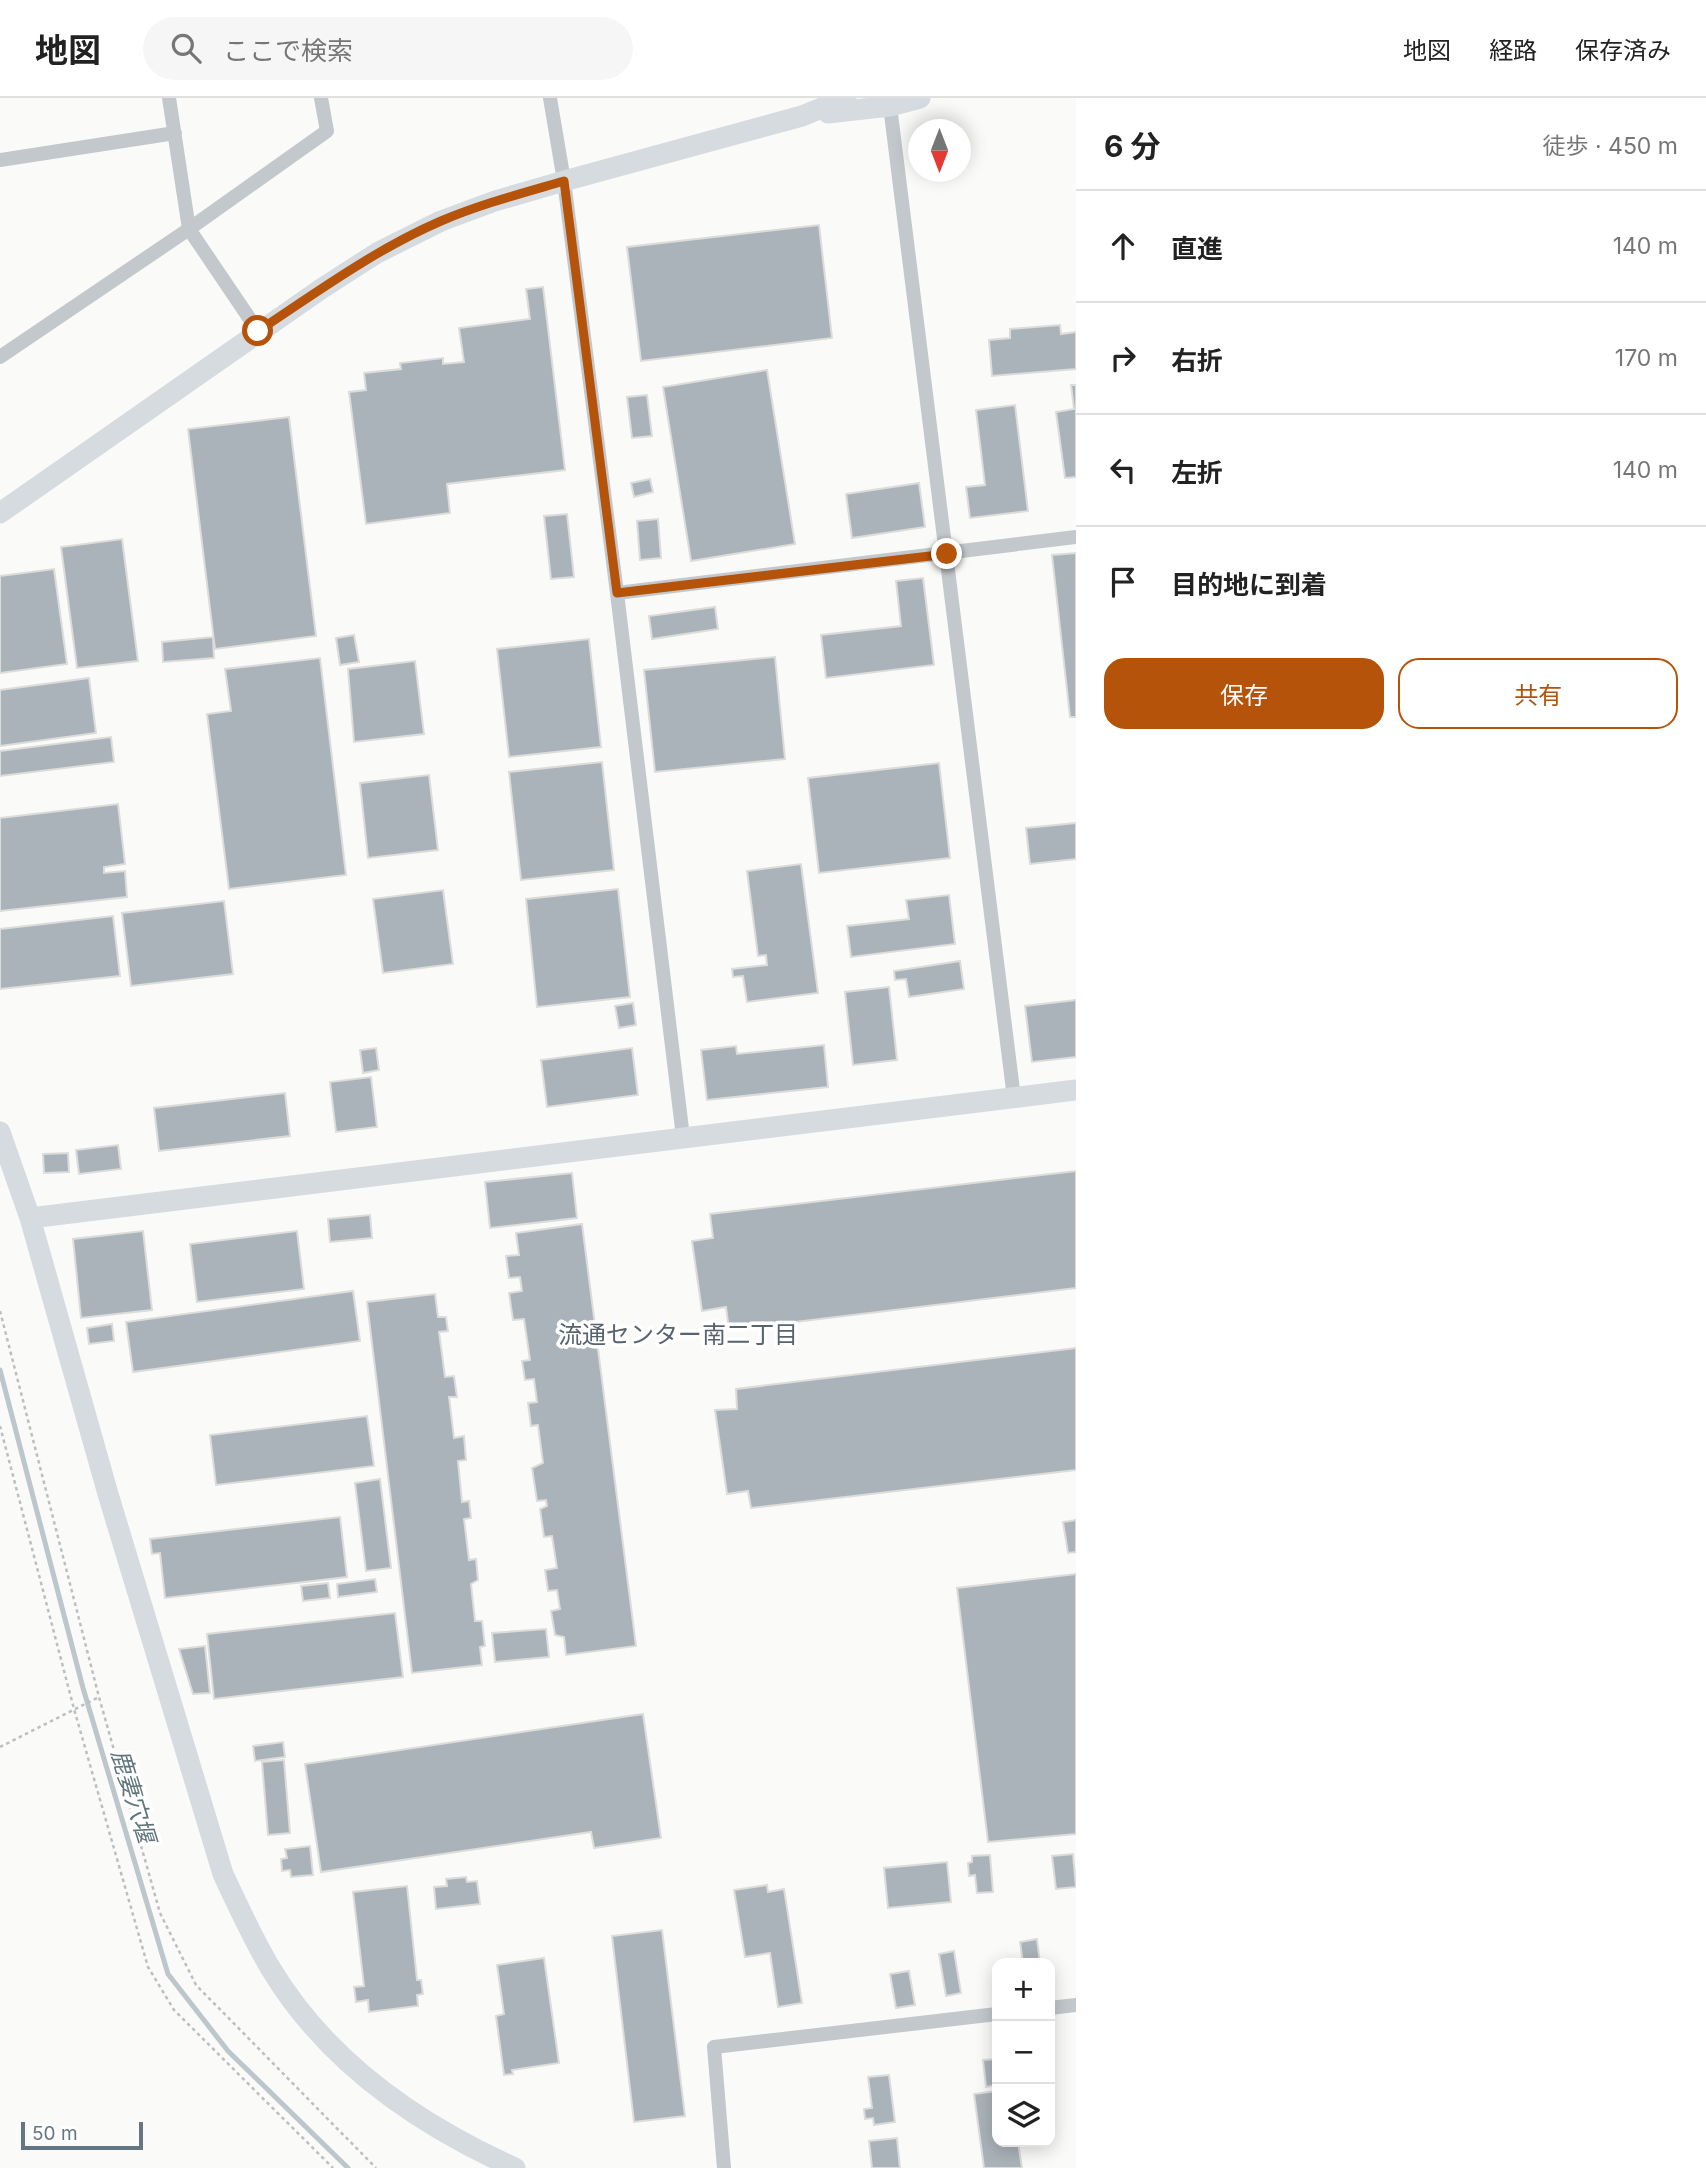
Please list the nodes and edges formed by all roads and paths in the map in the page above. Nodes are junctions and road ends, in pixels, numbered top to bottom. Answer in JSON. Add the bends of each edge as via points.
{"nodes":[{"id":1,"x":169,"y":98,"type":"edge"},
{"id":2,"x":321,"y":98,"type":"edge"},
{"id":3,"x":550,"y":98,"type":"edge"},
{"id":4,"x":846,"y":98,"type":"edge"},
{"id":5,"x":920,"y":98,"type":"edge"},
{"id":6,"x":890,"y":106,"type":"junction"},
{"id":7,"x":802,"y":116,"type":"junction"},
{"id":8,"x":175,"y":133,"type":"junction"},
{"id":9,"x":0,"y":160,"type":"edge"},
{"id":10,"x":564,"y":181,"type":"junction"},
{"id":11,"x":190,"y":229,"type":"junction"},
{"id":12,"x":258,"y":331,"type":"junction"},
{"id":13,"x":0,"y":356,"type":"edge"},
{"id":14,"x":0,"y":513,"type":"edge"},
{"id":15,"x":1076,"y":537,"type":"edge"},
{"id":16,"x":947,"y":554,"type":"junction"},
{"id":17,"x":617,"y":593,"type":"junction"},
{"id":18,"x":1076,"y":1090,"type":"edge"},
{"id":19,"x":1014,"y":1098,"type":"junction"},
{"id":20,"x":0,"y":1132,"type":"edge"},
{"id":21,"x":683,"y":1137,"type":"junction"},
{"id":22,"x":30,"y":1218,"type":"junction"},
{"id":23,"x":0,"y":1311,"type":"edge"},
{"id":24,"x":0,"y":1426,"type":"edge"},
{"id":25,"x":96,"y":1698,"type":"junction"},
{"id":26,"x":74,"y":1709,"type":"junction"},
{"id":27,"x":0,"y":1747,"type":"edge"},
{"id":28,"x":1076,"y":2006,"type":"edge"},
{"id":29,"x":1055,"y":2008,"type":"edge"},
{"id":30,"x":992,"y":2015,"type":"edge"},
{"id":31,"x":333,"y":2168,"type":"edge"},
{"id":32,"x":376,"y":2168,"type":"edge"},
{"id":33,"x":516,"y":2168,"type":"edge"},
{"id":34,"x":724,"y":2168,"type":"edge"}],
"edges":[{"from":1,"to":8,"type":"street"},
{"from":2,"to":11,"type":"street","via":[[327,131]]},
{"from":3,"to":10,"type":"street"},
{"from":4,"to":7,"type":"street"},
{"from":5,"to":6,"type":"street"},
{"from":6,"to":7,"type":"street"},
{"from":6,"to":16,"type":"street"},
{"from":7,"to":10,"type":"street"},
{"from":8,"to":9,"type":"street"},
{"from":8,"to":11,"type":"street"},
{"from":10,"to":12,"type":"street","via":[[441,221],[377,253]]},
{"from":10,"to":17,"type":"street"},
{"from":11,"to":12,"type":"street"},
{"from":11,"to":13,"type":"street"},
{"from":12,"to":14,"type":"street"},
{"from":15,"to":16,"type":"street"},
{"from":16,"to":17,"type":"street"},
{"from":16,"to":19,"type":"street"},
{"from":17,"to":21,"type":"street"},
{"from":18,"to":19,"type":"street"},
{"from":19,"to":21,"type":"street"},
{"from":20,"to":22,"type":"street"},
{"from":21,"to":22,"type":"street"},
{"from":22,"to":33,"type":"street","via":[[219,1861],[243,1916],[271,1970],[349,2063],[396,2103]]},
{"from":23,"to":25,"type":"path"},
{"from":24,"to":26,"type":"path"},
{"from":25,"to":26,"type":"path"},
{"from":25,"to":32,"type":"path","via":[[160,1913],[196,1985]]},
{"from":26,"to":27,"type":"path"},
{"from":26,"to":31,"type":"path","via":[[148,1967],[174,2010]]},
{"from":28,"to":29,"type":"street"},
{"from":30,"to":34,"type":"street","via":[[714,2047]]}]}
